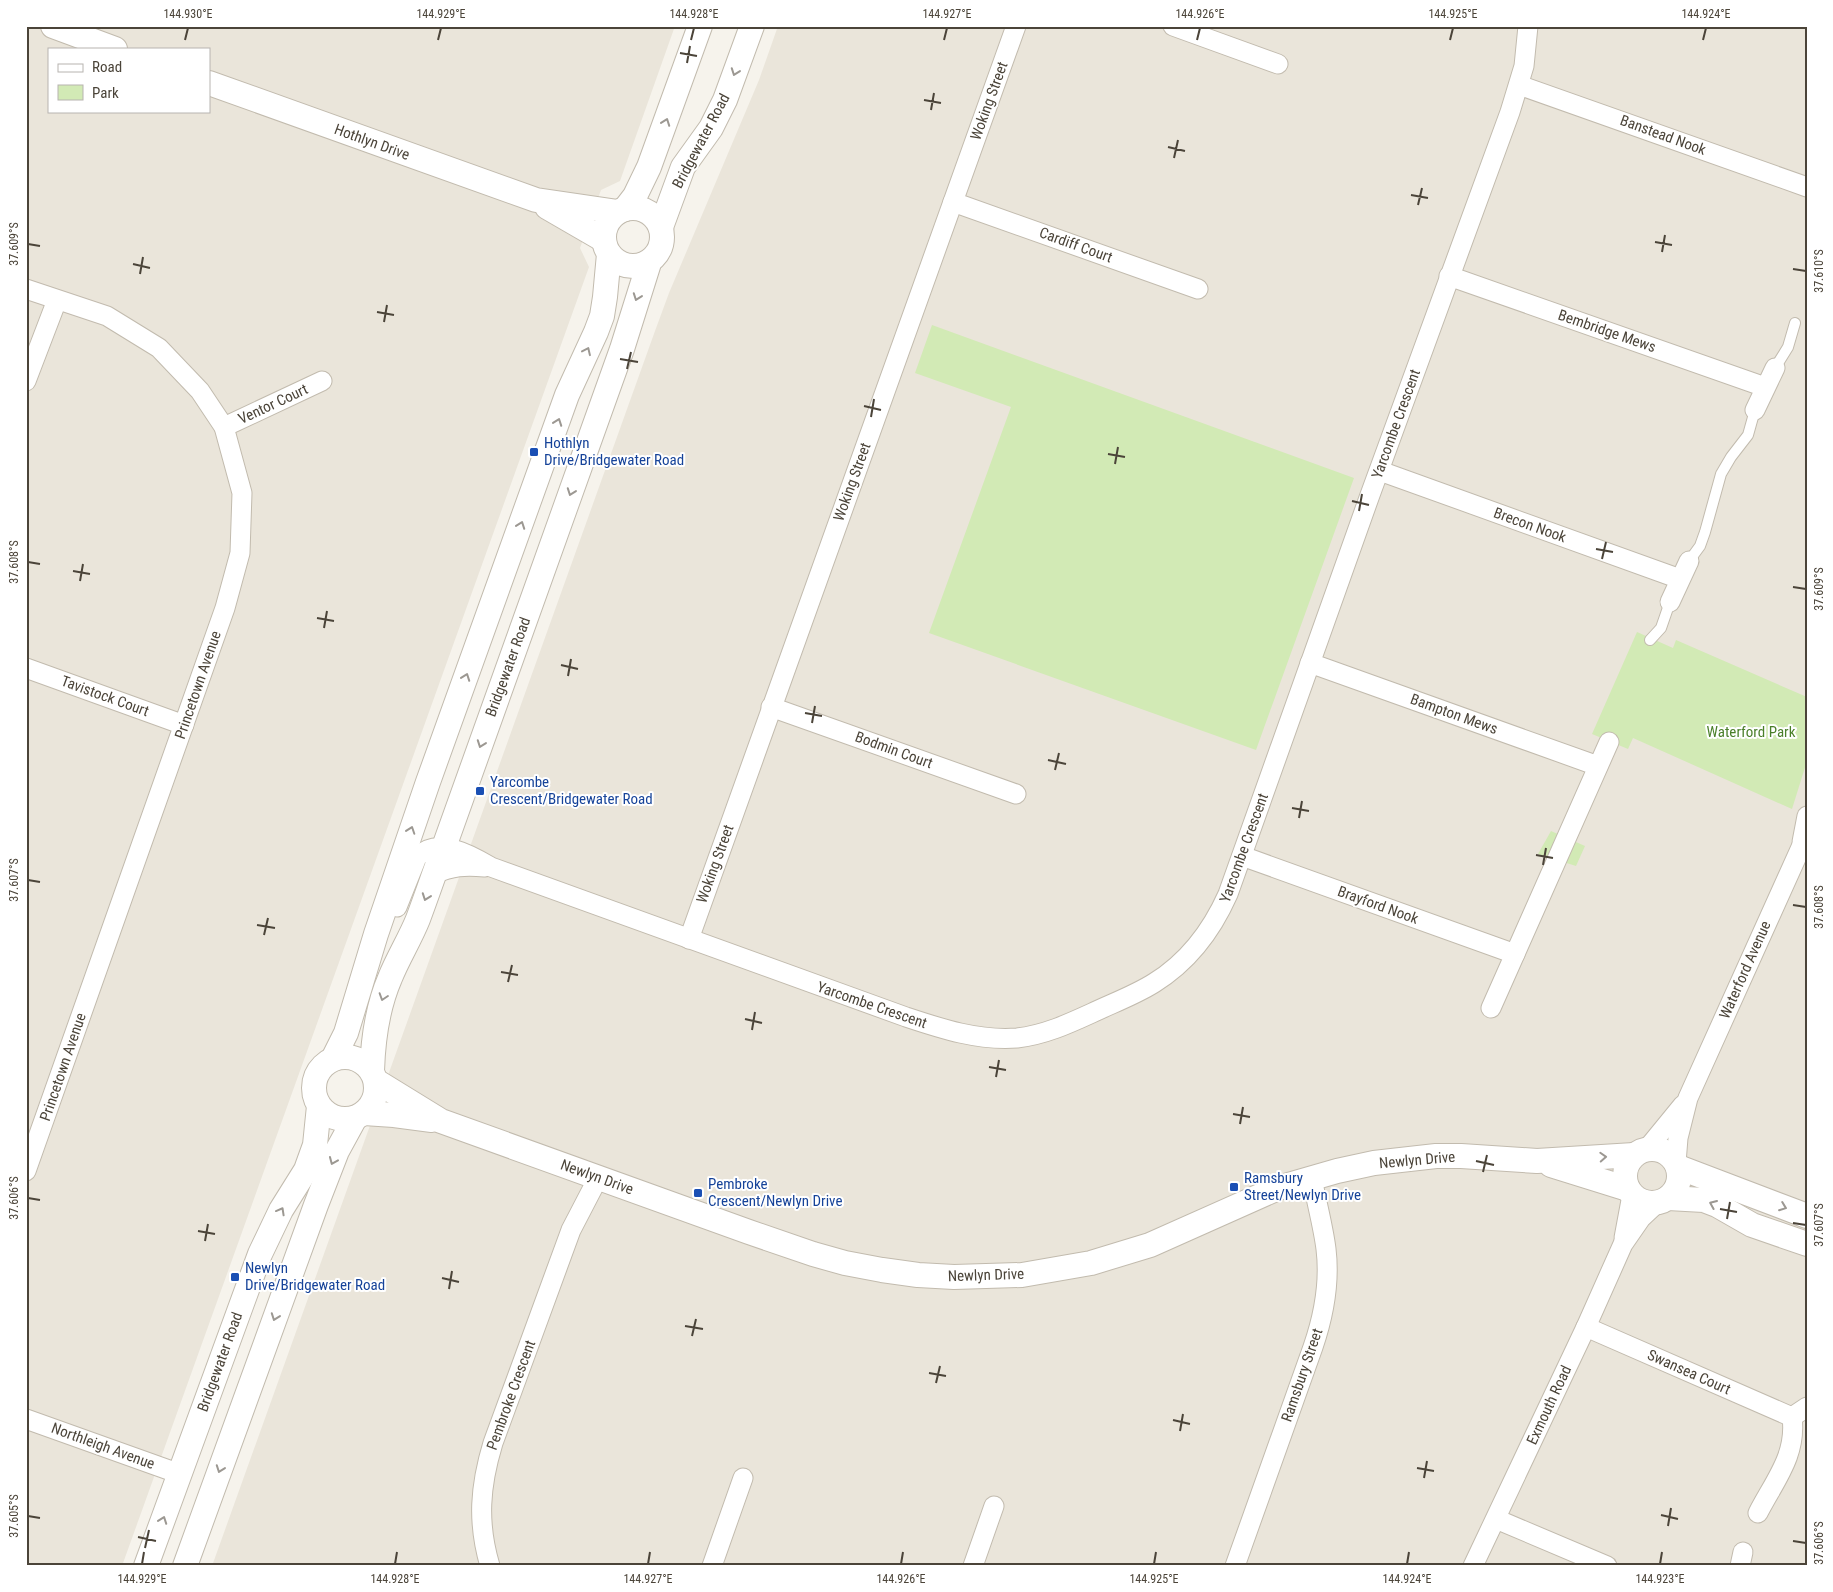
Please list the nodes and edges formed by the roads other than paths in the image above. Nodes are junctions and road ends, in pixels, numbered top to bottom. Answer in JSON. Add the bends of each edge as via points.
{"nodes":[{"id":1,"x":53,"y":26,"type":"edge"},
{"id":2,"x":700,"y":26,"type":"edge"},
{"id":3,"x":752,"y":26,"type":"edge"},
{"id":4,"x":1016,"y":26,"type":"edge"},
{"id":5,"x":1173,"y":26,"type":"edge"},
{"id":6,"x":1528,"y":26,"type":"edge"},
{"id":7,"x":112,"y":48,"type":"edge"},
{"id":8,"x":1278,"y":64,"type":"dead end"},
{"id":9,"x":210,"y":83,"type":"edge"},
{"id":10,"x":1519,"y":85,"type":"junction"},
{"id":11,"x":1807,"y":187,"type":"edge"},
{"id":12,"x":536,"y":200,"type":"junction"},
{"id":13,"x":953,"y":202,"type":"junction"},
{"id":14,"x":621,"y":211,"type":"junction"},
{"id":15,"x":661,"y":227,"type":"junction"},
{"id":16,"x":607,"y":247,"type":"junction"},
{"id":17,"x":649,"y":263,"type":"junction"},
{"id":18,"x":1449,"y":276,"type":"junction"},
{"id":19,"x":26,"y":289,"type":"edge"},
{"id":20,"x":1198,"y":289,"type":"dead end"},
{"id":21,"x":57,"y":300,"type":"junction"},
{"id":22,"x":1795,"y":322,"type":"dead end"},
{"id":23,"x":1775,"y":368,"type":"joint"},
{"id":24,"x":26,"y":381,"type":"edge"},
{"id":25,"x":322,"y":381,"type":"dead end"},
{"id":26,"x":1765,"y":387,"type":"junction"},
{"id":27,"x":1755,"y":410,"type":"joint"},
{"id":28,"x":224,"y":427,"type":"junction"},
{"id":29,"x":1380,"y":471,"type":"junction"},
{"id":30,"x":1689,"y":561,"type":"joint"},
{"id":31,"x":1680,"y":579,"type":"junction"},
{"id":32,"x":1670,"y":602,"type":"joint"},
{"id":33,"x":1650,"y":640,"type":"dead end"},
{"id":34,"x":1310,"y":664,"type":"junction"},
{"id":35,"x":26,"y":668,"type":"edge"},
{"id":36,"x":771,"y":707,"type":"junction"},
{"id":37,"x":184,"y":724,"type":"junction"},
{"id":38,"x":1609,"y":742,"type":"dead end"},
{"id":39,"x":1598,"y":766,"type":"junction"},
{"id":40,"x":1016,"y":794,"type":"dead end"},
{"id":41,"x":1807,"y":816,"type":"edge"},
{"id":42,"x":1804,"y":838,"type":"edge"},
{"id":43,"x":444,"y":847,"type":"junction"},
{"id":44,"x":1242,"y":856,"type":"junction"},
{"id":45,"x":491,"y":867,"type":"junction"},
{"id":46,"x":434,"y":874,"type":"junction"},
{"id":47,"x":376,"y":934,"type":"junction"},
{"id":48,"x":689,"y":939,"type":"junction"},
{"id":49,"x":1515,"y":954,"type":"junction"},
{"id":50,"x":1491,"y":1008,"type":"dead end"},
{"id":51,"x":333,"y":1059,"type":"junction"},
{"id":52,"x":374,"y":1076,"type":"junction"},
{"id":53,"x":1688,"y":1098,"type":"junction"},
{"id":54,"x":319,"y":1106,"type":"junction"},
{"id":55,"x":359,"y":1115,"type":"junction"},
{"id":56,"x":441,"y":1121,"type":"junction"},
{"id":57,"x":1640,"y":1152,"type":"junction"},
{"id":58,"x":1537,"y":1161,"type":"junction"},
{"id":59,"x":1677,"y":1165,"type":"junction"},
{"id":60,"x":26,"y":1171,"type":"edge"},
{"id":61,"x":590,"y":1175,"type":"junction"},
{"id":62,"x":1312,"y":1177,"type":"junction"},
{"id":63,"x":1630,"y":1192,"type":"junction"},
{"id":64,"x":1662,"y":1201,"type":"junction"},
{"id":65,"x":1807,"y":1216,"type":"edge"},
{"id":66,"x":1623,"y":1244,"type":"junction"},
{"id":67,"x":1807,"y":1244,"type":"edge"},
{"id":68,"x":1586,"y":1327,"type":"junction"},
{"id":69,"x":1799,"y":1412,"type":"edge"},
{"id":70,"x":26,"y":1419,"type":"edge"},
{"id":71,"x":180,"y":1474,"type":"junction"},
{"id":72,"x":743,"y":1478,"type":"dead end"},
{"id":73,"x":994,"y":1506,"type":"dead end"},
{"id":74,"x":1758,"y":1513,"type":"dead end"},
{"id":75,"x":1496,"y":1519,"type":"junction"},
{"id":76,"x":146,"y":1566,"type":"edge"},
{"id":77,"x":186,"y":1566,"type":"edge"},
{"id":78,"x":490,"y":1566,"type":"edge"},
{"id":79,"x":712,"y":1566,"type":"edge"},
{"id":80,"x":973,"y":1566,"type":"edge"},
{"id":81,"x":1235,"y":1566,"type":"edge"},
{"id":82,"x":1473,"y":1566,"type":"edge"},
{"id":83,"x":1607,"y":1566,"type":"edge"}],
"edges":[{"from":1,"to":7,"type":"street"},
{"from":14,"to":2,"type":"street","one_way":true,"via":[[635,196],[649,168]]},
{"from":3,"to":15,"type":"street","name":"Bridgewater Road","one_way":true,"via":[[725,100],[711,128],[683,167]]},
{"from":4,"to":13,"type":"street","name":"Woking Street"},
{"from":5,"to":8,"type":"street"},
{"from":6,"to":10,"type":"street","name":"Yarcombe Crescent"},
{"from":9,"to":12,"type":"street","name":"Hothlyn Drive"},
{"from":10,"to":11,"type":"street","name":"Banstead Nook"},
{"from":10,"to":18,"type":"street","name":"Yarcombe Crescent"},
{"from":12,"to":14,"type":"street","name":"Hothlyn Drive"},
{"from":12,"to":16,"type":"street","name":"Hothlyn Drive"},
{"from":13,"to":20,"type":"street","name":"Cardiff Court"},
{"from":13,"to":36,"type":"street","name":"Woking Street"},
{"from":14,"to":15,"type":"street","via":[[642,209],[657,219]]},
{"from":14,"to":16,"type":"street","via":[[607,224]]},
{"from":15,"to":17,"type":"street","via":[[662,247]]},
{"from":16,"to":17,"type":"street","via":[[615,261],[632,267]]},
{"from":47,"to":16,"type":"street","one_way":true,"via":[[572,384],[602,316]]},
{"from":17,"to":43,"type":"street","name":"Bridgewater Road","one_way":true},
{"from":18,"to":26,"type":"street","name":"Bembridge Mews"},
{"from":18,"to":29,"type":"street","name":"Yarcombe Crescent"},
{"from":19,"to":21,"type":"street","name":"Princetown Avenue"},
{"from":21,"to":24,"type":"street"},
{"from":21,"to":28,"type":"street","name":"Princetown Avenue","via":[[107,316],[159,348],[200,391]]},
{"from":22,"to":23,"type":"lane","via":[[1788,347]]},
{"from":23,"to":26,"type":"street"},
{"from":25,"to":28,"type":"street","name":"Ventor Court"},
{"from":26,"to":27,"type":"street"},
{"from":27,"to":30,"type":"lane","via":[[1748,434],[1721,474],[1700,546]]},
{"from":28,"to":37,"type":"street","name":"Princetown Avenue","via":[[242,492],[240,553],[225,608]]},
{"from":29,"to":31,"type":"street","name":"Brecon Nook"},
{"from":29,"to":34,"type":"street","name":"Yarcombe Crescent"},
{"from":30,"to":31,"type":"street"},
{"from":31,"to":32,"type":"street"},
{"from":32,"to":33,"type":"lane","via":[[1661,628]]},
{"from":34,"to":39,"type":"street","name":"Bampton Mews"},
{"from":34,"to":44,"type":"street","name":"Yarcombe Crescent"},
{"from":35,"to":37,"type":"street","name":"Tavistock Court"},
{"from":36,"to":40,"type":"street","name":"Bodmin Court"},
{"from":36,"to":48,"type":"street","name":"Woking Street"},
{"from":37,"to":60,"type":"street","name":"Princetown Avenue"},
{"from":38,"to":39,"type":"street"},
{"from":39,"to":49,"type":"street"},
{"from":41,"to":42,"type":"street","name":"Waterford Avenue"},
{"from":42,"to":53,"type":"street","name":"Waterford Avenue"},
{"from":43,"to":45,"type":"street","name":"Yarcombe Crescent","via":[[475,857]]},
{"from":43,"to":46,"type":"street","name":"Bridgewater Road"},
{"from":43,"to":47,"type":"street","via":[[429,849],[417,856],[394,916]]},
{"from":44,"to":48,"type":"street","name":"Yarcombe Crescent","via":[[1219,914],[1207,934],[1174,969],[1131,995],[1060,1027],[1017,1038],[994,1038],[943,1029]]},
{"from":44,"to":49,"type":"street","name":"Brayford Nook"},
{"from":45,"to":46,"type":"street","name":"Yarcombe Crescent","via":[[450,867]]},
{"from":45,"to":48,"type":"street","name":"Yarcombe Crescent"},
{"from":46,"to":52,"type":"street","name":"Bridgewater Road","one_way":true,"via":[[382,1002],[373,1042]]},
{"from":47,"to":51,"type":"street","via":[[346,1033]]},
{"from":49,"to":50,"type":"street"},
{"from":51,"to":52,"type":"street","via":[[350,1057],[366,1065]]},
{"from":51,"to":54,"type":"street","via":[[315,1079]]},
{"from":52,"to":55,"type":"street","via":[[374,1101]]},
{"from":52,"to":56,"type":"street","name":"Newlyn Drive"},
{"from":53,"to":57,"type":"street","name":"Waterford Avenue","via":[[1671,1122]]},
{"from":53,"to":59,"type":"street","name":"Waterford Avenue","via":[[1678,1138]]},
{"from":54,"to":55,"type":"street","via":[[335,1118],[345,1120]]},
{"from":71,"to":54,"type":"street","name":"Bridgewater Road","one_way":true,"via":[[260,1254],[281,1210],[306,1170],[315,1145]]},
{"from":55,"to":56,"type":"street","name":"Newlyn Drive","via":[[394,1114]]},
{"from":55,"to":77,"type":"street","one_way":true,"via":[[338,1151],[316,1205]]},
{"from":56,"to":61,"type":"street","name":"Newlyn Drive"},
{"from":58,"to":57,"type":"street","name":"Newlyn Drive","one_way":true},
{"from":57,"to":59,"type":"street","via":[[1656,1149],[1671,1156]]},
{"from":57,"to":63,"type":"street","via":[[1628,1162],[1625,1171]]},
{"from":58,"to":62,"type":"street","name":"Newlyn Drive","via":[[1436,1156],[1374,1163]]},
{"from":58,"to":63,"type":"street","name":"Newlyn Drive"},
{"from":59,"to":64,"type":"street","via":[[1678,1184]]},
{"from":59,"to":65,"type":"street","one_way":true},
{"from":61,"to":62,"type":"street","name":"Newlyn Drive","via":[[821,1257],[882,1270],[954,1277],[1034,1273],[1120,1255]]},
{"from":61,"to":78,"type":"street","name":"Pembroke Crescent","via":[[486,1465],[481,1504]]},
{"from":62,"to":81,"type":"street","name":"Ramsbury Street","via":[[1326,1249],[1323,1312]]},
{"from":63,"to":64,"type":"street","via":[[1648,1203]]},
{"from":63,"to":66,"type":"street","name":"Exmouth Road"},
{"from":64,"to":66,"type":"street","name":"Exmouth Road","via":[[1641,1218]]},
{"from":67,"to":64,"type":"street","one_way":true,"via":[[1752,1225],[1704,1200]]},
{"from":66,"to":68,"type":"street","name":"Exmouth Road"},
{"from":68,"to":69,"type":"street","name":"Swansea Court"},
{"from":68,"to":75,"type":"street","name":"Exmouth Road"},
{"from":69,"to":74,"type":"street","name":"Swansea Court","via":[[1789,1455]]},
{"from":70,"to":71,"type":"street","name":"Northleigh Avenue"},
{"from":76,"to":71,"type":"street","name":"Bridgewater Road","one_way":true},
{"from":72,"to":79,"type":"street"},
{"from":73,"to":80,"type":"street"},
{"from":75,"to":82,"type":"street","name":"Exmouth Road"},
{"from":75,"to":83,"type":"street"}]}
